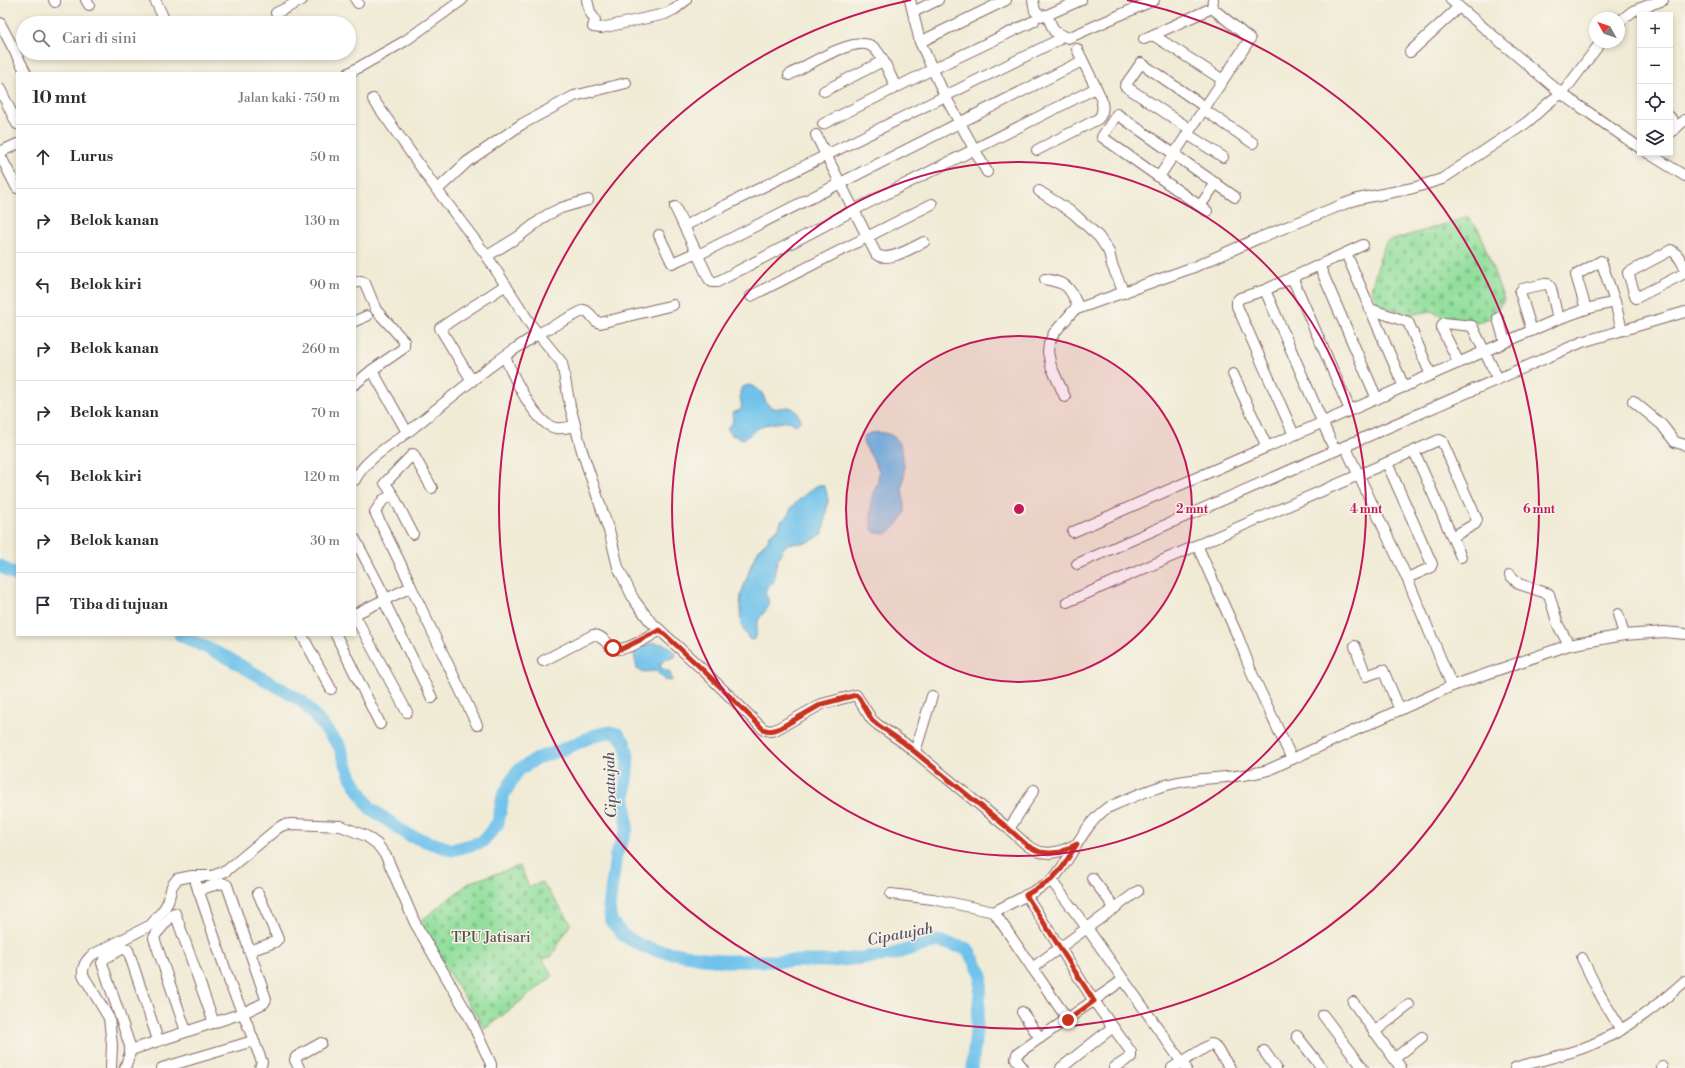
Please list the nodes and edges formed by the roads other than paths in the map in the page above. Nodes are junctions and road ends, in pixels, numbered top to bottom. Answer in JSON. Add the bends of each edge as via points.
{"nodes":[{"id":1,"x":155,"y":0,"type":"edge"},
{"id":2,"x":302,"y":0,"type":"edge"},
{"id":3,"x":462,"y":0,"type":"edge"},
{"id":4,"x":587,"y":0,"type":"edge"},
{"id":5,"x":686,"y":0,"type":"edge"},
{"id":6,"x":910,"y":0,"type":"edge"},
{"id":7,"x":938,"y":0,"type":"edge"},
{"id":8,"x":1006,"y":0,"type":"edge"},
{"id":9,"x":1033,"y":0,"type":"edge"},
{"id":10,"x":1081,"y":0,"type":"edge"},
{"id":11,"x":1154,"y":0,"type":"edge"},
{"id":12,"x":1663,"y":0,"type":"edge"},
{"id":13,"x":286,"y":4,"type":"edge"},
{"id":14,"x":1213,"y":4,"type":"edge"},
{"id":15,"x":1455,"y":4,"type":"edge"},
{"id":16,"x":913,"y":12,"type":"junction"},
{"id":17,"x":276,"y":13,"type":"dead end"},
{"id":18,"x":1046,"y":15,"type":"junction"},
{"id":19,"x":163,"y":16,"type":"edge"},
{"id":20,"x":1625,"y":17,"type":"edge"},
{"id":21,"x":1034,"y":21,"type":"dead end"},
{"id":22,"x":0,"y":23,"type":"edge"},
{"id":23,"x":1058,"y":40,"type":"dead end"},
{"id":24,"x":920,"y":42,"type":"junction"},
{"id":25,"x":1596,"y":48,"type":"edge"},
{"id":26,"x":1076,"y":49,"type":"dead end"},
{"id":27,"x":1410,"y":52,"type":"dead end"},
{"id":28,"x":16,"y":54,"type":"edge"},
{"id":29,"x":19,"y":60,"type":"edge"},
{"id":30,"x":883,"y":61,"type":"junction"},
{"id":31,"x":1082,"y":61,"type":"junction"},
{"id":32,"x":933,"y":69,"type":"junction"},
{"id":33,"x":25,"y":72,"type":"edge"},
{"id":34,"x":351,"y":72,"type":"edge"},
{"id":35,"x":789,"y":75,"type":"dead end"},
{"id":36,"x":1223,"y":80,"type":"junction"},
{"id":37,"x":626,"y":82,"type":"dead end"},
{"id":38,"x":896,"y":88,"type":"junction"},
{"id":39,"x":1096,"y":88,"type":"junction"},
{"id":40,"x":0,"y":89,"type":"edge"},
{"id":41,"x":824,"y":91,"type":"dead end"},
{"id":42,"x":1562,"y":94,"type":"junction"},
{"id":43,"x":945,"y":96,"type":"junction"},
{"id":44,"x":373,"y":99,"type":"dead end"},
{"id":45,"x":1204,"y":108,"type":"junction"},
{"id":46,"x":16,"y":122,"type":"edge"},
{"id":47,"x":959,"y":122,"type":"junction"},
{"id":48,"x":823,"y":124,"type":"dead end"},
{"id":49,"x":1189,"y":132,"type":"junction"},
{"id":50,"x":816,"y":135,"type":"dead end"},
{"id":51,"x":1253,"y":143,"type":"dead end"},
{"id":52,"x":16,"y":145,"type":"edge"},
{"id":53,"x":1637,"y":146,"type":"edge"},
{"id":54,"x":974,"y":149,"type":"junction"},
{"id":55,"x":1037,"y":150,"type":"dead end"},
{"id":56,"x":0,"y":153,"type":"edge"},
{"id":57,"x":1175,"y":153,"type":"junction"},
{"id":58,"x":826,"y":155,"type":"junction"},
{"id":59,"x":1654,"y":156,"type":"edge"},
{"id":60,"x":1223,"y":157,"type":"dead end"},
{"id":61,"x":987,"y":172,"type":"dead end"},
{"id":62,"x":1685,"y":176,"type":"edge"},
{"id":63,"x":1159,"y":177,"type":"junction"},
{"id":64,"x":840,"y":183,"type":"junction"},
{"id":65,"x":1216,"y":183,"type":"junction"},
{"id":66,"x":16,"y":186,"type":"edge"},
{"id":67,"x":437,"y":190,"type":"junction"},
{"id":68,"x":1039,"y":192,"type":"dead end"},
{"id":69,"x":1236,"y":197,"type":"dead end"},
{"id":70,"x":588,"y":200,"type":"dead end"},
{"id":71,"x":932,"y":204,"type":"dead end"},
{"id":72,"x":676,"y":207,"type":"dead end"},
{"id":73,"x":854,"y":210,"type":"junction"},
{"id":74,"x":684,"y":226,"type":"junction"},
{"id":75,"x":659,"y":235,"type":"dead end"},
{"id":76,"x":867,"y":237,"type":"junction"},
{"id":77,"x":924,"y":242,"type":"dead end"},
{"id":78,"x":1362,"y":246,"type":"dead end"},
{"id":79,"x":1346,"y":253,"type":"junction"},
{"id":80,"x":697,"y":254,"type":"junction"},
{"id":81,"x":487,"y":256,"type":"junction"},
{"id":82,"x":1684,"y":263,"type":"edge"},
{"id":83,"x":1319,"y":265,"type":"junction"},
{"id":84,"x":1292,"y":277,"type":"junction"},
{"id":85,"x":1045,"y":279,"type":"dead end"},
{"id":86,"x":356,"y":283,"type":"edge"},
{"id":87,"x":506,"y":285,"type":"junction"},
{"id":88,"x":1265,"y":290,"type":"junction"},
{"id":89,"x":1124,"y":293,"type":"junction"},
{"id":90,"x":751,"y":296,"type":"dead end"},
{"id":91,"x":1615,"y":302,"type":"junction"},
{"id":92,"x":674,"y":305,"type":"dead end"},
{"id":93,"x":1079,"y":308,"type":"junction"},
{"id":94,"x":1370,"y":309,"type":"junction"},
{"id":95,"x":1586,"y":309,"type":"junction"},
{"id":96,"x":1685,"y":312,"type":"edge"},
{"id":97,"x":367,"y":316,"type":"dead end"},
{"id":98,"x":1498,"y":318,"type":"dead end"},
{"id":99,"x":1558,"y":319,"type":"junction"},
{"id":100,"x":356,"y":321,"type":"edge"},
{"id":101,"x":1622,"y":330,"type":"junction"},
{"id":102,"x":1532,"y":331,"type":"junction"},
{"id":103,"x":538,"y":335,"type":"junction"},
{"id":104,"x":1505,"y":342,"type":"junction"},
{"id":105,"x":1485,"y":351,"type":"junction"},
{"id":106,"x":505,"y":357,"type":"junction"},
{"id":107,"x":1459,"y":363,"type":"junction"},
{"id":108,"x":372,"y":370,"type":"junction"},
{"id":109,"x":1233,"y":374,"type":"dead end"},
{"id":110,"x":1431,"y":375,"type":"junction"},
{"id":111,"x":1498,"y":379,"type":"junction"},
{"id":112,"x":472,"y":381,"type":"junction"},
{"id":113,"x":356,"y":383,"type":"edge"},
{"id":114,"x":1404,"y":387,"type":"junction"},
{"id":115,"x":1065,"y":397,"type":"dead end"},
{"id":116,"x":1377,"y":399,"type":"junction"},
{"id":117,"x":1634,"y":401,"type":"dead end"},
{"id":118,"x":1350,"y":410,"type":"junction"},
{"id":119,"x":1322,"y":423,"type":"junction"},
{"id":120,"x":575,"y":426,"type":"junction"},
{"id":121,"x":407,"y":432,"type":"junction"},
{"id":122,"x":1294,"y":435,"type":"junction"},
{"id":123,"x":1685,"y":445,"type":"edge"},
{"id":124,"x":1345,"y":446,"type":"junction"},
{"id":125,"x":1267,"y":447,"type":"junction"},
{"id":126,"x":1335,"y":451,"type":"junction"},
{"id":127,"x":1414,"y":451,"type":"junction"},
{"id":128,"x":1387,"y":463,"type":"junction"},
{"id":129,"x":1359,"y":475,"type":"junction"},
{"id":130,"x":356,"y":479,"type":"edge"},
{"id":131,"x":432,"y":488,"type":"dead end"},
{"id":132,"x":393,"y":495,"type":"junction"},
{"id":133,"x":1074,"y":532,"type":"dead end"},
{"id":134,"x":412,"y":534,"type":"dead end"},
{"id":135,"x":1452,"y":537,"type":"junction"},
{"id":136,"x":356,"y":541,"type":"edge"},
{"id":137,"x":1197,"y":545,"type":"junction"},
{"id":138,"x":1461,"y":557,"type":"dead end"},
{"id":139,"x":1078,"y":564,"type":"dead end"},
{"id":140,"x":1510,"y":575,"type":"dead end"},
{"id":141,"x":1407,"y":578,"type":"junction"},
{"id":142,"x":411,"y":588,"type":"junction"},
{"id":143,"x":384,"y":601,"type":"junction"},
{"id":144,"x":1067,"y":602,"type":"dead end"},
{"id":145,"x":1618,"y":614,"type":"dead end"},
{"id":146,"x":356,"y":615,"type":"edge"},
{"id":147,"x":356,"y":617,"type":"edge"},
{"id":148,"x":660,"y":630,"type":"junction"},
{"id":149,"x":1685,"y":634,"type":"edge"},
{"id":150,"x":1624,"y":635,"type":"junction"},
{"id":151,"x":306,"y":636,"type":"edge"},
{"id":152,"x":336,"y":636,"type":"edge"},
{"id":153,"x":1569,"y":645,"type":"junction"},
{"id":154,"x":1355,"y":646,"type":"dead end"},
{"id":155,"x":543,"y":660,"type":"dead end"},
{"id":156,"x":1452,"y":686,"type":"junction"},
{"id":157,"x":331,"y":689,"type":"dead end"},
{"id":158,"x":932,"y":696,"type":"dead end"},
{"id":159,"x":432,"y":698,"type":"dead end"},
{"id":160,"x":1400,"y":710,"type":"junction"},
{"id":161,"x":407,"y":712,"type":"dead end"},
{"id":162,"x":380,"y":724,"type":"dead end"},
{"id":163,"x":476,"y":726,"type":"dead end"},
{"id":164,"x":915,"y":752,"type":"junction"},
{"id":165,"x":1292,"y":759,"type":"junction"},
{"id":166,"x":1034,"y":790,"type":"dead end"},
{"id":167,"x":1009,"y":829,"type":"junction"},
{"id":168,"x":1077,"y":844,"type":"junction"},
{"id":169,"x":1092,"y":878,"type":"dead end"},
{"id":170,"x":1051,"y":880,"type":"junction"},
{"id":171,"x":1138,"y":892,"type":"dead end"},
{"id":172,"x":258,"y":894,"type":"dead end"},
{"id":173,"x":891,"y":894,"type":"dead end"},
{"id":174,"x":1026,"y":895,"type":"junction"},
{"id":175,"x":1116,"y":908,"type":"junction"},
{"id":176,"x":994,"y":912,"type":"junction"},
{"id":177,"x":1087,"y":928,"type":"junction"},
{"id":178,"x":1059,"y":949,"type":"junction"},
{"id":179,"x":249,"y":950,"type":"junction"},
{"id":180,"x":1582,"y":958,"type":"dead end"},
{"id":181,"x":1032,"y":968,"type":"junction"},
{"id":182,"x":1123,"y":980,"type":"junction"},
{"id":183,"x":1685,"y":981,"type":"edge"},
{"id":184,"x":1094,"y":1001,"type":"junction"},
{"id":185,"x":1353,"y":1002,"type":"dead end"},
{"id":186,"x":1409,"y":1005,"type":"dead end"},
{"id":187,"x":1022,"y":1012,"type":"dead end"},
{"id":188,"x":243,"y":1013,"type":"junction"},
{"id":189,"x":1323,"y":1016,"type":"dead end"},
{"id":190,"x":1068,"y":1020,"type":"junction"},
{"id":191,"x":214,"y":1023,"type":"junction"},
{"id":192,"x":1113,"y":1027,"type":"junction"},
{"id":193,"x":1620,"y":1030,"type":"junction"},
{"id":194,"x":186,"y":1031,"type":"junction"},
{"id":195,"x":1374,"y":1032,"type":"junction"},
{"id":196,"x":1296,"y":1036,"type":"dead end"},
{"id":197,"x":1422,"y":1037,"type":"dead end"},
{"id":198,"x":1040,"y":1038,"type":"junction"},
{"id":199,"x":158,"y":1040,"type":"junction"},
{"id":200,"x":253,"y":1041,"type":"junction"},
{"id":201,"x":321,"y":1043,"type":"dead end"},
{"id":202,"x":131,"y":1050,"type":"junction"},
{"id":203,"x":1264,"y":1051,"type":"dead end"},
{"id":204,"x":1395,"y":1058,"type":"junction"},
{"id":205,"x":1184,"y":1065,"type":"edge"},
{"id":206,"x":1362,"y":1067,"type":"edge"},
{"id":207,"x":111,"y":1068,"type":"edge"},
{"id":208,"x":125,"y":1068,"type":"edge"},
{"id":209,"x":162,"y":1068,"type":"edge"},
{"id":210,"x":260,"y":1068,"type":"edge"},
{"id":211,"x":299,"y":1068,"type":"edge"},
{"id":212,"x":491,"y":1068,"type":"edge"},
{"id":213,"x":1023,"y":1068,"type":"edge"},
{"id":214,"x":1061,"y":1068,"type":"edge"},
{"id":215,"x":1114,"y":1068,"type":"edge"},
{"id":216,"x":1172,"y":1068,"type":"edge"},
{"id":217,"x":1230,"y":1068,"type":"edge"},
{"id":218,"x":1276,"y":1068,"type":"edge"},
{"id":219,"x":1322,"y":1068,"type":"edge"},
{"id":220,"x":1401,"y":1068,"type":"edge"},
{"id":221,"x":1515,"y":1068,"type":"edge"}],
"edges":[{"from":1,"to":19,"type":"street"},
{"from":2,"to":13,"type":"street"},
{"from":3,"to":34,"type":"street","via":[[405,41]]},
{"from":4,"to":5,"type":"street","via":[[595,20],[593,27],[601,28],[665,14]]},
{"from":6,"to":16,"type":"street"},
{"from":7,"to":16,"type":"street"},
{"from":8,"to":24,"type":"street"},
{"from":9,"to":18,"type":"street","via":[[1037,13],[1041,16]]},
{"from":10,"to":18,"type":"street"},
{"from":11,"to":18,"type":"street","via":[[1068,38],[1054,30]]},
{"from":12,"to":20,"type":"street","via":[[1633,11]]},
{"from":13,"to":17,"type":"street"},
{"from":14,"to":36,"type":"street","via":[[1250,39]]},
{"from":14,"to":36,"type":"street","via":[[1149,37]]},
{"from":15,"to":27,"type":"street"},
{"from":15,"to":42,"type":"street"},
{"from":16,"to":24,"type":"street"},
{"from":21,"to":32,"type":"street"},
{"from":22,"to":28,"type":"street"},
{"from":23,"to":43,"type":"street"},
{"from":24,"to":32,"type":"street"},
{"from":25,"to":42,"type":"street"},
{"from":26,"to":31,"type":"street"},
{"from":29,"to":33,"type":"street"},
{"from":30,"to":35,"type":"street","via":[[871,45],[854,44]]},
{"from":30,"to":38,"type":"street"},
{"from":30,"to":41,"type":"street"},
{"from":31,"to":39,"type":"street"},
{"from":31,"to":47,"type":"street"},
{"from":32,"to":38,"type":"street"},
{"from":32,"to":43,"type":"street"},
{"from":36,"to":45,"type":"street"},
{"from":37,"to":67,"type":"street","via":[[574,96],[522,124],[467,162]]},
{"from":38,"to":48,"type":"street"},
{"from":39,"to":54,"type":"street"},
{"from":39,"to":55,"type":"street","via":[[1103,105],[1098,119]]},
{"from":40,"to":46,"type":"street"},
{"from":42,"to":53,"type":"street"},
{"from":42,"to":89,"type":"street","via":[[1553,98],[1536,116],[1442,179],[1344,204],[1194,267]]},
{"from":43,"to":47,"type":"street"},
{"from":43,"to":58,"type":"street"},
{"from":44,"to":67,"type":"street"},
{"from":45,"to":49,"type":"street"},
{"from":45,"to":49,"type":"street","via":[[1141,62],[1125,86]]},
{"from":45,"to":51,"type":"street"},
{"from":47,"to":54,"type":"street"},
{"from":47,"to":64,"type":"street"},
{"from":49,"to":57,"type":"street"},
{"from":49,"to":60,"type":"street"},
{"from":50,"to":58,"type":"street"},
{"from":52,"to":56,"type":"street"},
{"from":54,"to":61,"type":"street"},
{"from":54,"to":73,"type":"street"},
{"from":56,"to":66,"type":"street"},
{"from":57,"to":63,"type":"street"},
{"from":57,"to":63,"type":"street","via":[[1117,114],[1102,137]]},
{"from":57,"to":65,"type":"street"},
{"from":58,"to":64,"type":"street"},
{"from":58,"to":74,"type":"street"},
{"from":59,"to":62,"type":"street"},
{"from":63,"to":65,"type":"street","via":[[1204,208]]},
{"from":64,"to":73,"type":"street"},
{"from":64,"to":80,"type":"street"},
{"from":65,"to":69,"type":"street"},
{"from":67,"to":81,"type":"street"},
{"from":68,"to":89,"type":"street","via":[[1073,213],[1099,237],[1108,252]]},
{"from":70,"to":81,"type":"street","via":[[548,215]]},
{"from":71,"to":76,"type":"street"},
{"from":72,"to":74,"type":"street"},
{"from":73,"to":76,"type":"street"},
{"from":73,"to":80,"type":"street","via":[[717,282],[708,279]]},
{"from":74,"to":80,"type":"street"},
{"from":75,"to":80,"type":"street","via":[[672,264]]},
{"from":76,"to":77,"type":"street","via":[[881,258]]},
{"from":76,"to":90,"type":"street"},
{"from":78,"to":79,"type":"street"},
{"from":79,"to":83,"type":"street"},
{"from":79,"to":94,"type":"street"},
{"from":81,"to":87,"type":"street"},
{"from":82,"to":82,"type":"street","via":[[1671,250],[1628,273],[1636,298],[1683,274]]},
{"from":83,"to":84,"type":"street"},
{"from":83,"to":116,"type":"street"},
{"from":84,"to":88,"type":"street"},
{"from":84,"to":118,"type":"street"},
{"from":85,"to":93,"type":"street","via":[[1063,282]]},
{"from":86,"to":108,"type":"street","via":[[365,283],[376,310],[404,341],[401,350]]},
{"from":87,"to":103,"type":"street"},
{"from":87,"to":112,"type":"street","via":[[440,328]]},
{"from":88,"to":119,"type":"street"},
{"from":88,"to":122,"type":"street","via":[[1240,298],[1236,303]]},
{"from":89,"to":93,"type":"street"},
{"from":91,"to":95,"type":"street"},
{"from":91,"to":95,"type":"street","via":[[1602,263],[1598,262],[1576,275]]},
{"from":91,"to":101,"type":"street"},
{"from":92,"to":103,"type":"street","via":[[600,323],[584,310]]},
{"from":93,"to":115,"type":"street","via":[[1058,327],[1049,344],[1051,366]]},
{"from":94,"to":110,"type":"street","via":[[1408,322]]},
{"from":94,"to":114,"type":"street"},
{"from":95,"to":99,"type":"street"},
{"from":96,"to":101,"type":"street"},
{"from":97,"to":100,"type":"street"},
{"from":98,"to":104,"type":"street"},
{"from":99,"to":102,"type":"street"},
{"from":99,"to":102,"type":"street","via":[[1548,284],[1522,289],[1520,292]]},
{"from":101,"to":111,"type":"street","via":[[1586,340]]},
{"from":102,"to":104,"type":"street"},
{"from":103,"to":106,"type":"street"},
{"from":103,"to":120,"type":"street","via":[[563,366]]},
{"from":104,"to":105,"type":"street"},
{"from":105,"to":107,"type":"street"},
{"from":105,"to":107,"type":"street","via":[[1472,326],[1444,323],[1442,329]]},
{"from":105,"to":111,"type":"street"},
{"from":106,"to":112,"type":"street"},
{"from":106,"to":120,"type":"street","via":[[526,400],[548,424],[555,428]]},
{"from":107,"to":110,"type":"street"},
{"from":108,"to":113,"type":"street"},
{"from":108,"to":121,"type":"street"},
{"from":109,"to":125,"type":"street"},
{"from":110,"to":114,"type":"street"},
{"from":111,"to":124,"type":"street"},
{"from":112,"to":121,"type":"street"},
{"from":114,"to":116,"type":"street"},
{"from":116,"to":118,"type":"street"},
{"from":117,"to":123,"type":"street","via":[[1662,425],[1675,442]]},
{"from":118,"to":119,"type":"street"},
{"from":119,"to":122,"type":"street"},
{"from":119,"to":126,"type":"street"},
{"from":120,"to":148,"type":"street","via":[[610,534],[621,577],[640,608]]},
{"from":121,"to":130,"type":"street","via":[[365,466]]},
{"from":122,"to":125,"type":"street"},
{"from":124,"to":126,"type":"street"},
{"from":124,"to":129,"type":"street"},
{"from":125,"to":133,"type":"street"},
{"from":126,"to":139,"type":"street"},
{"from":127,"to":128,"type":"street"},
{"from":127,"to":135,"type":"street"},
{"from":127,"to":135,"type":"street","via":[[1441,441],[1477,520],[1475,524]]},
{"from":128,"to":129,"type":"street"},
{"from":128,"to":141,"type":"street","via":[[1432,564],[1430,568]]},
{"from":129,"to":137,"type":"street"},
{"from":129,"to":141,"type":"street"},
{"from":131,"to":132,"type":"street","via":[[413,454],[385,483]]},
{"from":132,"to":134,"type":"street"},
{"from":132,"to":142,"type":"street","via":[[383,500],[375,512]]},
{"from":135,"to":138,"type":"street"},
{"from":136,"to":143,"type":"street","via":[[384,595]]},
{"from":137,"to":144,"type":"street"},
{"from":137,"to":165,"type":"street"},
{"from":140,"to":153,"type":"street","via":[[1519,584],[1549,594],[1558,625]]},
{"from":141,"to":156,"type":"street"},
{"from":142,"to":143,"type":"street"},
{"from":142,"to":163,"type":"street"},
{"from":143,"to":146,"type":"street"},
{"from":143,"to":159,"type":"street"},
{"from":145,"to":150,"type":"street"},
{"from":147,"to":161,"type":"street"},
{"from":148,"to":155,"type":"street","via":[[619,650],[593,635]]},
{"from":148,"to":164,"type":"street","via":[[763,729],[775,730],[822,704],[855,695],[872,720]]},
{"from":149,"to":150,"type":"street","via":[[1664,632]]},
{"from":150,"to":153,"type":"street"},
{"from":151,"to":157,"type":"street"},
{"from":152,"to":162,"type":"street"},
{"from":153,"to":156,"type":"street"},
{"from":154,"to":160,"type":"street","via":[[1366,676],[1383,670]]},
{"from":156,"to":160,"type":"street"},
{"from":158,"to":164,"type":"street"},
{"from":160,"to":165,"type":"street"},
{"from":164,"to":167,"type":"street"},
{"from":165,"to":168,"type":"street","via":[[1255,774],[1186,781],[1147,791],[1101,812]]},
{"from":166,"to":167,"type":"street"},
{"from":167,"to":168,"type":"street","via":[[1028,846],[1040,852],[1057,852]]},
{"from":168,"to":170,"type":"street"},
{"from":169,"to":175,"type":"street"},
{"from":170,"to":174,"type":"street"},
{"from":170,"to":177,"type":"street"},
{"from":171,"to":175,"type":"street"},
{"from":172,"to":179,"type":"street","via":[[278,939]]},
{"from":173,"to":176,"type":"street","via":[[933,899]]},
{"from":174,"to":176,"type":"street"},
{"from":174,"to":178,"type":"street"},
{"from":175,"to":177,"type":"street"},
{"from":176,"to":181,"type":"street"},
{"from":177,"to":178,"type":"street"},
{"from":177,"to":182,"type":"street"},
{"from":178,"to":181,"type":"street"},
{"from":178,"to":184,"type":"street"},
{"from":179,"to":188,"type":"street","via":[[266,1001]]},
{"from":179,"to":188,"type":"street","via":[[226,884],[197,886],[232,989]]},
{"from":180,"to":193,"type":"street"},
{"from":181,"to":190,"type":"street"},
{"from":182,"to":184,"type":"street"},
{"from":182,"to":205,"type":"street"},
{"from":183,"to":193,"type":"street"},
{"from":184,"to":190,"type":"street"},
{"from":184,"to":192,"type":"street"},
{"from":185,"to":195,"type":"street"},
{"from":186,"to":195,"type":"street"},
{"from":187,"to":198,"type":"street"},
{"from":188,"to":191,"type":"street"},
{"from":188,"to":200,"type":"street"},
{"from":189,"to":206,"type":"street"},
{"from":190,"to":198,"type":"street"},
{"from":191,"to":194,"type":"street"},
{"from":191,"to":194,"type":"street","via":[[174,913],[154,938]]},
{"from":192,"to":214,"type":"street"},
{"from":192,"to":215,"type":"street","via":[[1132,1054]]},
{"from":193,"to":221,"type":"street","via":[[1591,1046]]},
{"from":194,"to":199,"type":"street"},
{"from":195,"to":204,"type":"street"},
{"from":196,"to":219,"type":"street"},
{"from":197,"to":204,"type":"street"},
{"from":198,"to":213,"type":"street","via":[[1016,1055]]},
{"from":199,"to":202,"type":"street"},
{"from":199,"to":202,"type":"street","via":[[128,950],[124,948],[105,958],[102,963]]},
{"from":200,"to":209,"type":"street"},
{"from":200,"to":210,"type":"street","via":[[262,1062]]},
{"from":201,"to":211,"type":"street","via":[[296,1057]]},
{"from":202,"to":208,"type":"street"},
{"from":203,"to":218,"type":"street"},
{"from":204,"to":220,"type":"street"},
{"from":205,"to":216,"type":"street"},
{"from":205,"to":217,"type":"street","via":[[1210,1044]]},
{"from":207,"to":212,"type":"street","via":[[109,1018],[86,981],[83,972],[85,963],[92,955],[151,925],[168,902],[172,886],[177,879],[212,876],[226,871],[278,828],[292,824],[342,826],[366,836],[377,844],[386,856],[415,923],[470,1018]]}]}
